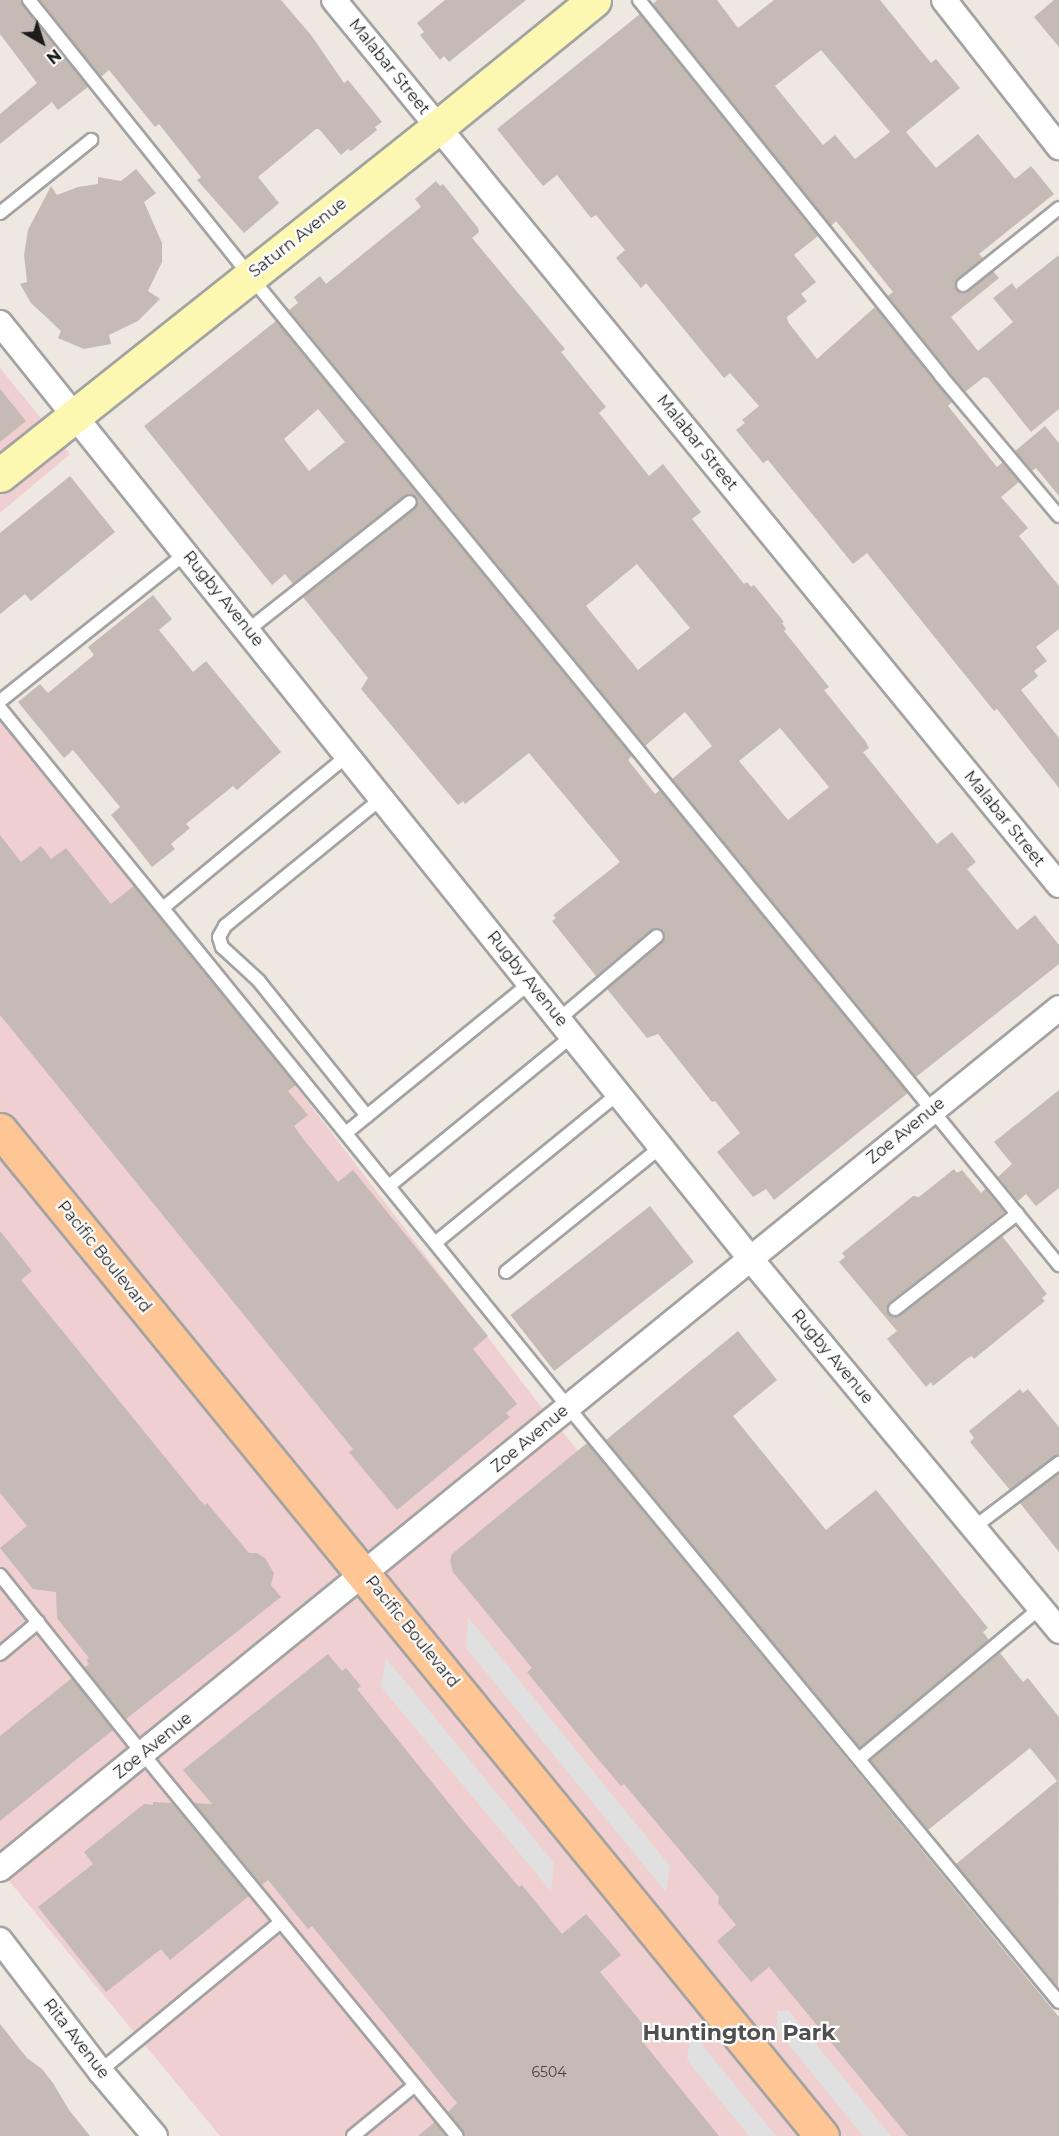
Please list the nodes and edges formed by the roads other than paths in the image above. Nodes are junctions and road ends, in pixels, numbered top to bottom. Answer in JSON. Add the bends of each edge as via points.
{"nodes":[{"id":1,"x":29,"y":0,"type":"edge"},
{"id":2,"x":334,"y":0,"type":"edge"},
{"id":3,"x":594,"y":0,"type":"edge"},
{"id":4,"x":639,"y":0,"type":"edge"},
{"id":5,"x":944,"y":0,"type":"edge"},
{"id":6,"x":438,"y":127,"type":"junction"},
{"id":7,"x":91,"y":140,"type":"dead end"},
{"id":8,"x":1059,"y":147,"type":"edge"},
{"id":9,"x":1059,"y":208,"type":"edge"},
{"id":10,"x":0,"y":213,"type":"edge"},
{"id":11,"x":250,"y":276,"type":"junction"},
{"id":12,"x":963,"y":285,"type":"dead end"},
{"id":13,"x":1,"y":327,"type":"edge"},
{"id":14,"x":75,"y":414,"type":"junction"},
{"id":15,"x":0,"y":475,"type":"edge"},
{"id":16,"x":410,"y":502,"type":"dead end"},
{"id":17,"x":1059,"y":516,"type":"edge"},
{"id":18,"x":186,"y":553,"type":"junction"},
{"id":19,"x":248,"y":630,"type":"junction"},
{"id":20,"x":0,"y":701,"type":"edge"},
{"id":21,"x":0,"y":708,"type":"edge"},
{"id":22,"x":348,"y":755,"type":"junction"},
{"id":23,"x":382,"y":798,"type":"junction"},
{"id":24,"x":1059,"y":885,"type":"edge"},
{"id":25,"x":163,"y":908,"type":"junction"},
{"id":26,"x":657,"y":936,"type":"dead end"},
{"id":27,"x":530,"y":983,"type":"junction"},
{"id":28,"x":1059,"y":1008,"type":"edge"},
{"id":29,"x":566,"y":1028,"type":"junction"},
{"id":30,"x":618,"y":1094,"type":"junction"},
{"id":31,"x":932,"y":1110,"type":"junction"},
{"id":32,"x":367,"y":1116,"type":"junction"},
{"id":33,"x":0,"y":1130,"type":"edge"},
{"id":34,"x":346,"y":1133,"type":"junction"},
{"id":35,"x":661,"y":1147,"type":"junction"},
{"id":36,"x":388,"y":1186,"type":"junction"},
{"id":37,"x":1017,"y":1214,"type":"junction"},
{"id":38,"x":435,"y":1243,"type":"junction"},
{"id":39,"x":749,"y":1257,"type":"junction"},
{"id":40,"x":1059,"y":1265,"type":"edge"},
{"id":41,"x":506,"y":1272,"type":"dead end"},
{"id":42,"x":894,"y":1310,"type":"dead end"},
{"id":43,"x":568,"y":1407,"type":"junction"},
{"id":44,"x":1059,"y":1463,"type":"edge"},
{"id":45,"x":973,"y":1528,"type":"junction"},
{"id":46,"x":365,"y":1574,"type":"junction"},
{"id":47,"x":0,"y":1575,"type":"edge"},
{"id":48,"x":1040,"y":1608,"type":"junction"},
{"id":49,"x":38,"y":1622,"type":"junction"},
{"id":50,"x":1059,"y":1631,"type":"edge"},
{"id":51,"x":0,"y":1653,"type":"edge"},
{"id":52,"x":143,"y":1754,"type":"junction"},
{"id":53,"x":859,"y":1760,"type":"junction"},
{"id":54,"x":0,"y":1869,"type":"edge"},
{"id":55,"x":281,"y":1922,"type":"junction"},
{"id":56,"x":0,"y":1940,"type":"edge"},
{"id":57,"x":1059,"y":2002,"type":"edge"},
{"id":58,"x":100,"y":2071,"type":"junction"},
{"id":59,"x":415,"y":2085,"type":"junction"},
{"id":60,"x":148,"y":2134,"type":"edge"},
{"id":61,"x":353,"y":2136,"type":"edge"},
{"id":62,"x":457,"y":2136,"type":"edge"},
{"id":63,"x":822,"y":2136,"type":"edge"}],
"edges":[{"from":1,"to":11,"type":"lane"},
{"from":2,"to":6,"type":"street","name":"Malabar Street"},
{"from":3,"to":6,"type":"street","name":"Saturn Avenue"},
{"from":4,"to":17,"type":"lane","via":[[941,376]]},
{"from":5,"to":8,"type":"street"},
{"from":6,"to":11,"type":"street","name":"Saturn Avenue"},
{"from":6,"to":24,"type":"street","name":"Malabar Street"},
{"from":7,"to":10,"type":"lane"},
{"from":9,"to":12,"type":"lane"},
{"from":11,"to":14,"type":"street","name":"Saturn Avenue"},
{"from":11,"to":31,"type":"lane"},
{"from":13,"to":14,"type":"street","name":"Rugby Avenue"},
{"from":14,"to":15,"type":"street","name":"Saturn Avenue"},
{"from":14,"to":18,"type":"street","name":"Rugby Avenue"},
{"from":16,"to":19,"type":"lane"},
{"from":18,"to":19,"type":"street","name":"Rugby Avenue"},
{"from":18,"to":20,"type":"lane"},
{"from":19,"to":22,"type":"street","name":"Rugby Avenue"},
{"from":21,"to":25,"type":"lane"},
{"from":22,"to":23,"type":"street","name":"Rugby Avenue"},
{"from":22,"to":25,"type":"lane"},
{"from":23,"to":27,"type":"street","name":"Rugby Avenue"},
{"from":23,"to":32,"type":"lane","via":[[225,926],[219,937],[222,947],[259,981]]},
{"from":25,"to":34,"type":"lane"},
{"from":26,"to":29,"type":"lane"},
{"from":27,"to":29,"type":"street","name":"Rugby Avenue"},
{"from":27,"to":32,"type":"lane"},
{"from":28,"to":31,"type":"street","name":"Zoe Avenue"},
{"from":29,"to":30,"type":"street","name":"Rugby Avenue"},
{"from":29,"to":36,"type":"lane"},
{"from":30,"to":35,"type":"street","name":"Rugby Avenue"},
{"from":30,"to":38,"type":"lane"},
{"from":31,"to":37,"type":"lane"},
{"from":31,"to":39,"type":"street","name":"Zoe Avenue"},
{"from":32,"to":34,"type":"lane"},
{"from":33,"to":46,"type":"main road","name":"Pacific Boulevard"},
{"from":34,"to":36,"type":"lane"},
{"from":35,"to":39,"type":"street","name":"Rugby Avenue"},
{"from":35,"to":41,"type":"lane"},
{"from":36,"to":38,"type":"lane"},
{"from":37,"to":40,"type":"lane"},
{"from":37,"to":42,"type":"lane"},
{"from":38,"to":43,"type":"lane"},
{"from":39,"to":43,"type":"street","name":"Zoe Avenue"},
{"from":39,"to":45,"type":"street","name":"Rugby Avenue"},
{"from":43,"to":46,"type":"street","name":"Zoe Avenue"},
{"from":43,"to":53,"type":"lane"},
{"from":44,"to":45,"type":"lane"},
{"from":45,"to":48,"type":"street","name":"Rugby Avenue"},
{"from":46,"to":52,"type":"street","name":"Zoe Avenue"},
{"from":46,"to":63,"type":"main road","name":"Pacific Boulevard"},
{"from":47,"to":49,"type":"lane"},
{"from":48,"to":50,"type":"street","name":"Rugby Avenue"},
{"from":48,"to":53,"type":"lane"},
{"from":49,"to":51,"type":"lane"},
{"from":49,"to":52,"type":"lane"},
{"from":52,"to":54,"type":"street","name":"Zoe Avenue"},
{"from":52,"to":55,"type":"lane"},
{"from":53,"to":57,"type":"lane"},
{"from":55,"to":58,"type":"lane"},
{"from":55,"to":59,"type":"lane"},
{"from":56,"to":58,"type":"street","name":"Rita Avenue"},
{"from":58,"to":60,"type":"street","name":"Rita Avenue"},
{"from":59,"to":61,"type":"lane"},
{"from":59,"to":62,"type":"lane"}]}
